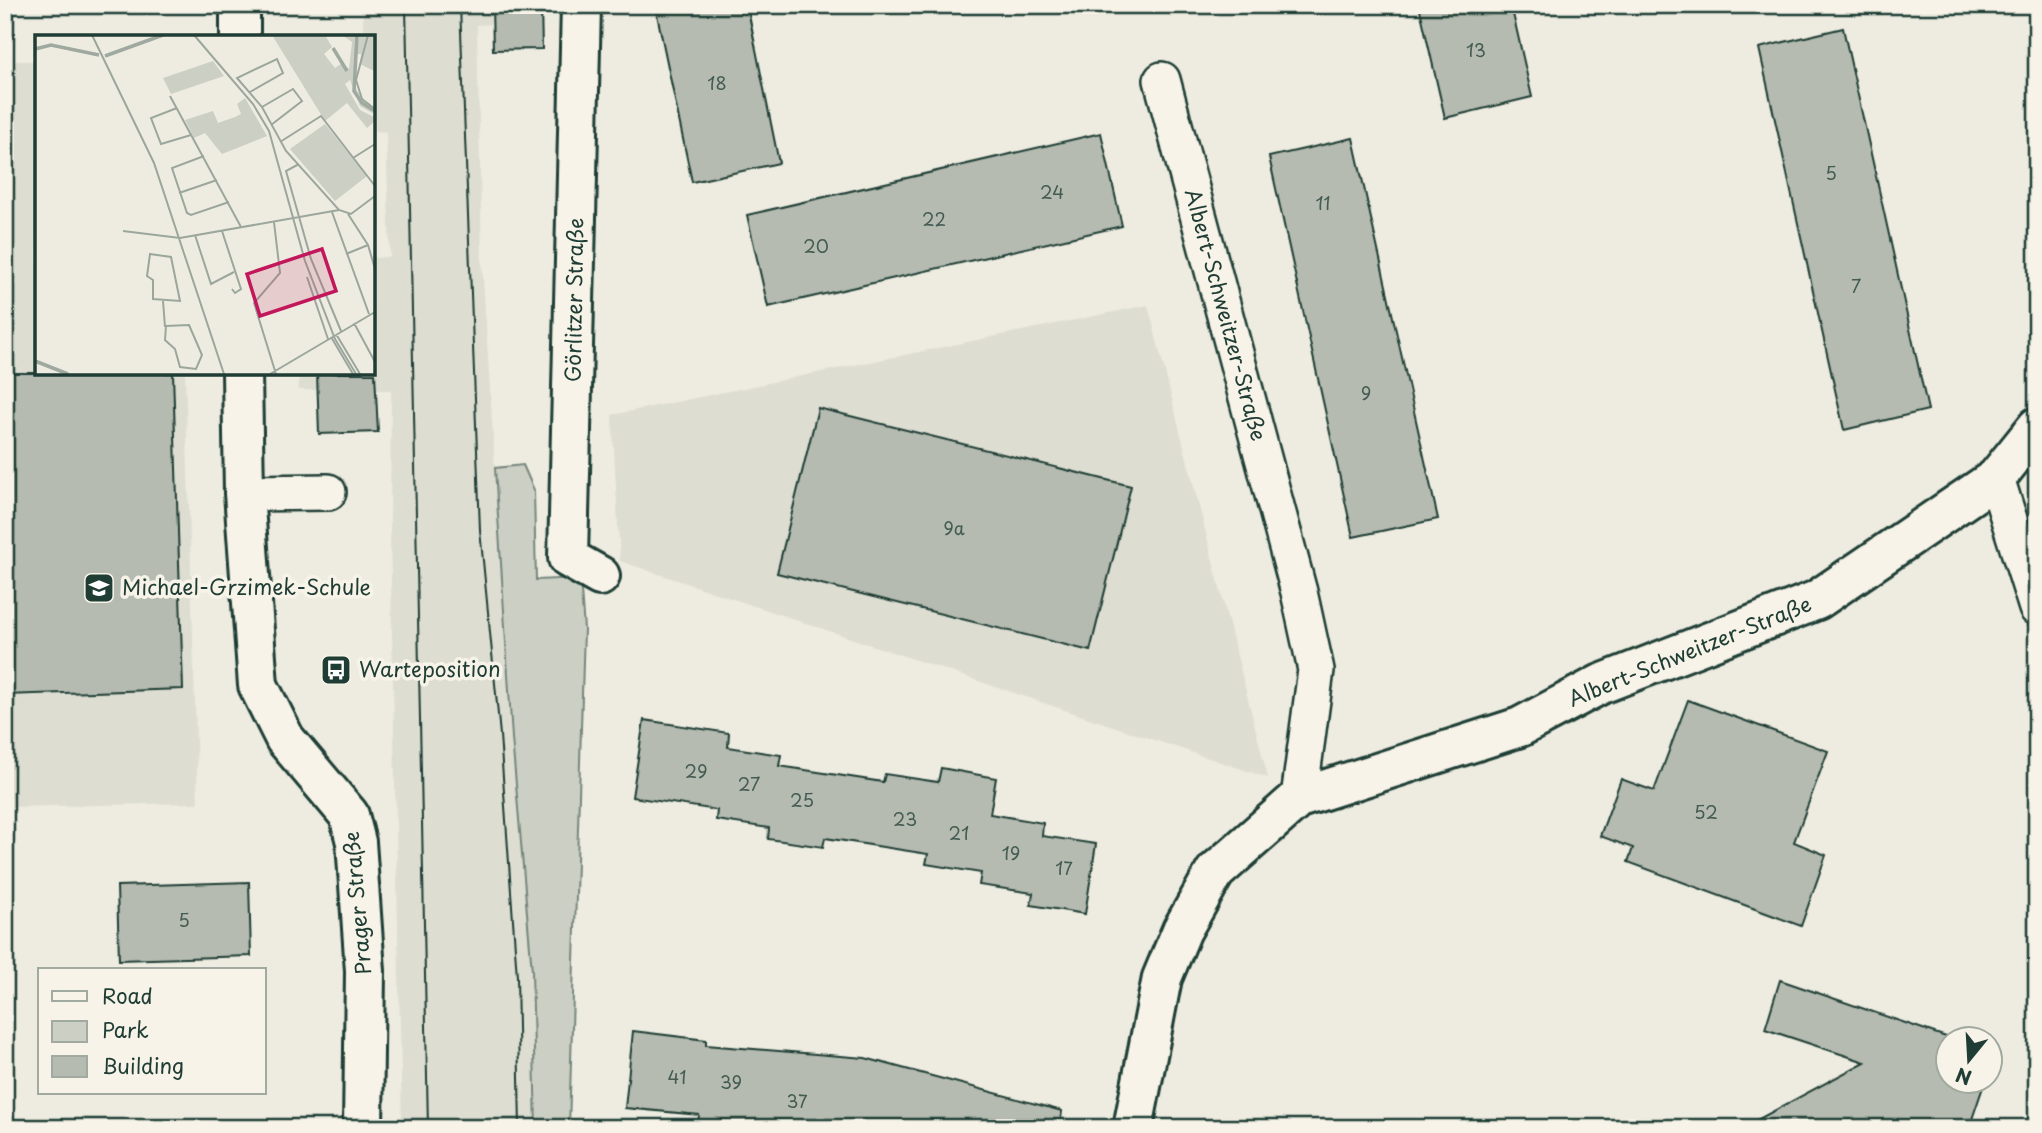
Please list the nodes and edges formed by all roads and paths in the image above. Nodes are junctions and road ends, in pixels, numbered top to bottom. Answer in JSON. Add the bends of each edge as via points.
{"nodes":[{"id":1,"x":240,"y":5,"type":"edge"},
{"id":2,"x":581,"y":5,"type":"edge"},
{"id":3,"x":240,"y":35,"type":"edge"},
{"id":4,"x":1162,"y":80,"type":"dead end"},
{"id":5,"x":242,"y":374,"type":"edge"},
{"id":6,"x":2037,"y":427,"type":"edge"},
{"id":7,"x":1996,"y":478,"type":"junction"},
{"id":8,"x":328,"y":492,"type":"dead end"},
{"id":9,"x":244,"y":493,"type":"junction"},
{"id":10,"x":600,"y":576,"type":"dead end"},
{"id":11,"x":2037,"y":608,"type":"edge"},
{"id":12,"x":1299,"y":798,"type":"junction"},
{"id":13,"x":363,"y":1128,"type":"edge"},
{"id":14,"x":1133,"y":1128,"type":"edge"}],
"edges":[{"from":1,"to":3,"type":"street"},
{"from":2,"to":10,"type":"street","name":"Görlitzer Straße","via":[[568,558]]},
{"from":4,"to":12,"type":"lane","name":"Albert-Schweitzer-Straße","via":[[1300,592],[1316,670]]},
{"from":5,"to":9,"type":"street","name":"Prager Straße"},
{"from":6,"to":7,"type":"street","name":"Albert-Schweitzer-Straße"},
{"from":7,"to":11,"type":"lane"},
{"from":7,"to":12,"type":"street","name":"Albert-Schweitzer-Straße","via":[[1817,600],[1601,684],[1520,727]]},
{"from":8,"to":9,"type":"lane"},
{"from":9,"to":13,"type":"street","name":"Prager Straße","via":[[258,685],[285,738],[349,815],[356,842],[365,971]]},
{"from":12,"to":14,"type":"street","name":"Albert-Schweitzer-Straße","via":[[1215,872],[1182,930],[1162,978]]}]}
